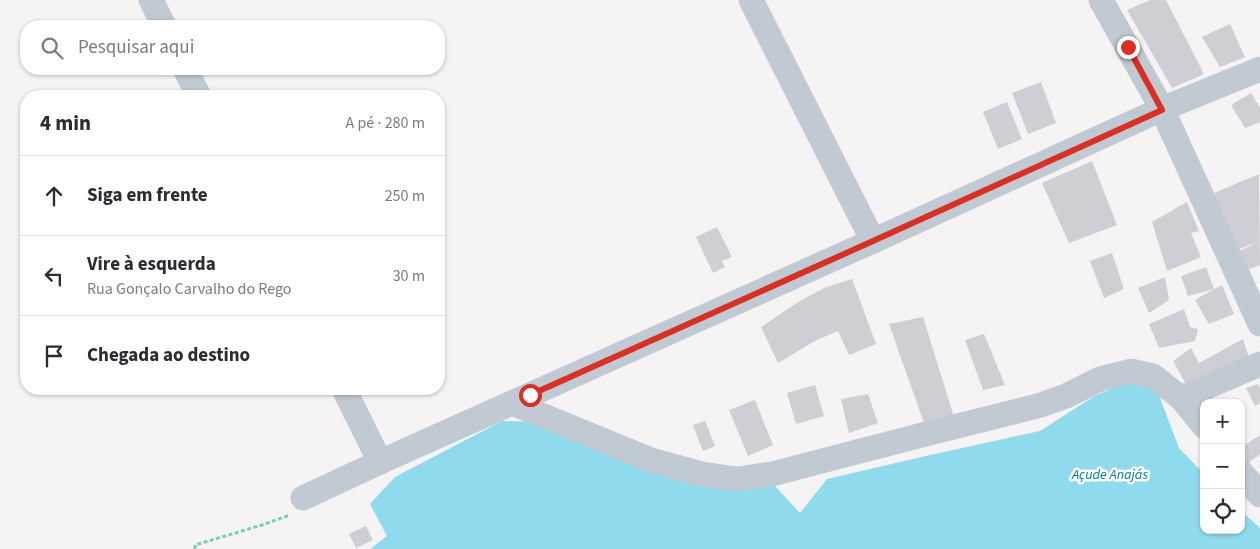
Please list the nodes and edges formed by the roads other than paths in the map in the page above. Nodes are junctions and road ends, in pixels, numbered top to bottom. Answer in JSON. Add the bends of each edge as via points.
{"nodes":[{"id":1,"x":151,"y":0,"type":"edge"},
{"id":2,"x":751,"y":0,"type":"edge"},
{"id":3,"x":1102,"y":0,"type":"edge"},
{"id":4,"x":161,"y":20,"type":"edge"},
{"id":5,"x":1260,"y":69,"type":"edge"},
{"id":6,"x":188,"y":75,"type":"edge"},
{"id":7,"x":196,"y":90,"type":"edge"},
{"id":8,"x":1162,"y":110,"type":"junction"},
{"id":9,"x":873,"y":241,"type":"junction"},
{"id":10,"x":1260,"y":324,"type":"edge"},
{"id":11,"x":1260,"y":364,"type":"edge"},
{"id":12,"x":347,"y":395,"type":"edge"},
{"id":13,"x":1181,"y":398,"type":"junction"},
{"id":14,"x":512,"y":403,"type":"junction"},
{"id":15,"x":1200,"y":421,"type":"edge"},
{"id":16,"x":380,"y":462,"type":"junction"},
{"id":17,"x":1245,"y":477,"type":"edge"},
{"id":18,"x":1260,"y":495,"type":"edge"},
{"id":19,"x":303,"y":498,"type":"road end"}],
"edges":[{"from":1,"to":4,"type":"street"},
{"from":2,"to":9,"type":"street"},
{"from":3,"to":8,"type":"street"},
{"from":5,"to":8,"type":"street"},
{"from":6,"to":7,"type":"street"},
{"from":8,"to":9,"type":"street"},
{"from":8,"to":10,"type":"street"},
{"from":9,"to":14,"type":"street"},
{"from":11,"to":13,"type":"street"},
{"from":12,"to":16,"type":"street"},
{"from":13,"to":14,"type":"street","via":[[1153,376],[1131,371],[1100,379],[1041,405],[772,474],[737,479],[702,474],[650,460]]},
{"from":13,"to":15,"type":"street"},
{"from":14,"to":16,"type":"street"},
{"from":16,"to":19,"type":"street"},
{"from":17,"to":18,"type":"street"}]}
